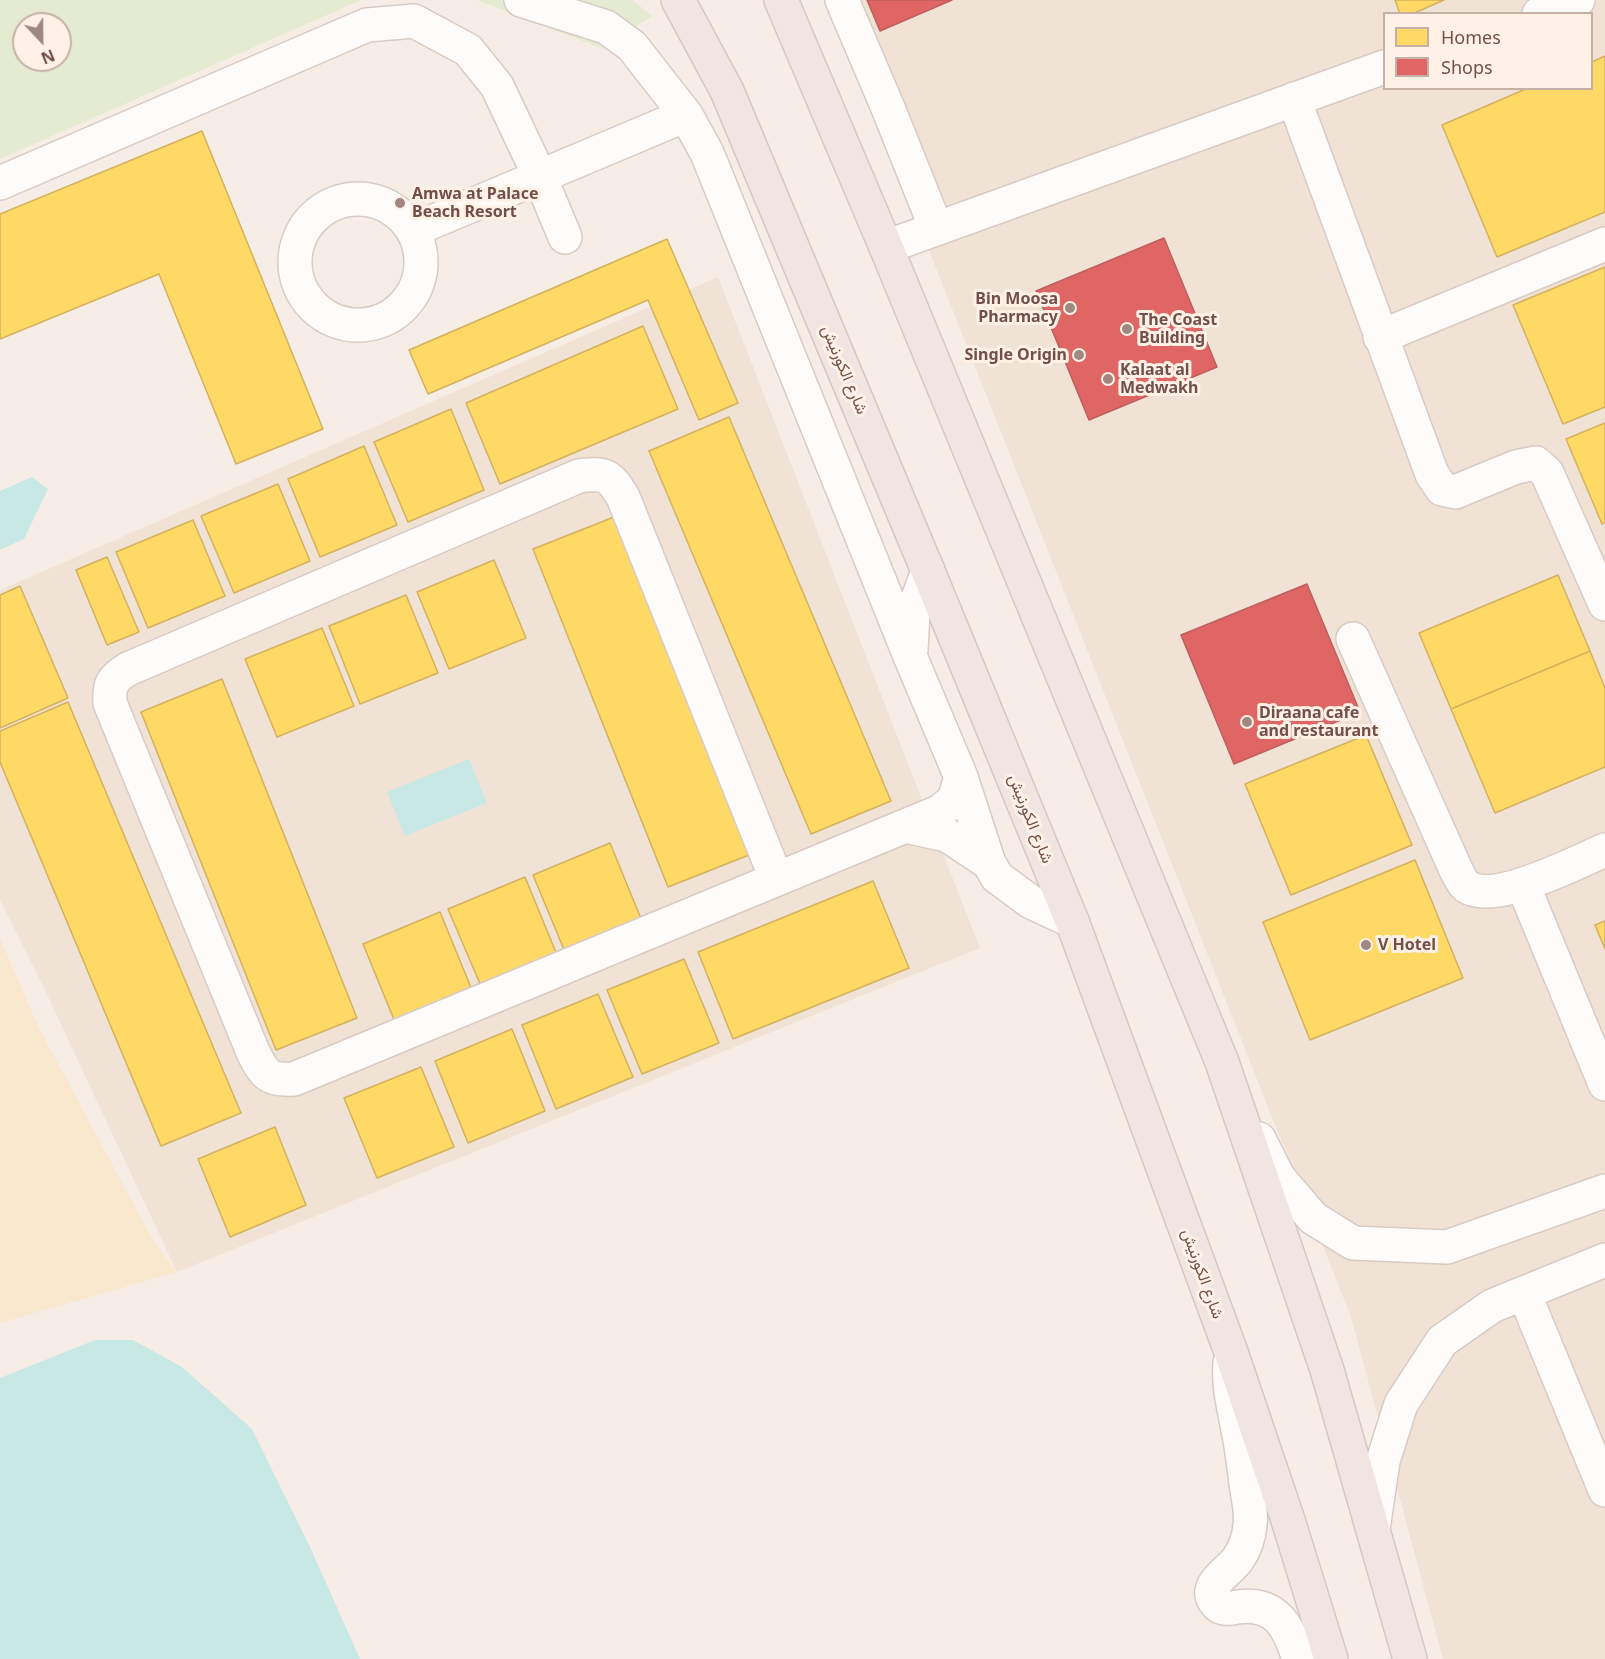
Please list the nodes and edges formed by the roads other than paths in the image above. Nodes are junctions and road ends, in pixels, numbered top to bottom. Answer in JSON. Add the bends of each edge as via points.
{"nodes":[{"id":1,"x":521,"y":0,"type":"edge"},
{"id":2,"x":678,"y":0,"type":"edge"},
{"id":3,"x":781,"y":0,"type":"edge"},
{"id":4,"x":842,"y":0,"type":"edge"},
{"id":5,"x":1578,"y":0,"type":"edge"},
{"id":6,"x":1545,"y":12,"type":"edge"},
{"id":7,"x":1383,"y":68,"type":"edge"},
{"id":8,"x":1294,"y":99,"type":"junction"},
{"id":9,"x":686,"y":115,"type":"junction"},
{"id":10,"x":540,"y":177,"type":"junction"},
{"id":11,"x":0,"y":183,"type":"edge"},
{"id":12,"x":936,"y":228,"type":"junction"},
{"id":13,"x":413,"y":230,"type":"dead end"},
{"id":14,"x":565,"y":237,"type":"dead end"},
{"id":15,"x":1605,"y":244,"type":"edge"},
{"id":16,"x":885,"y":247,"type":"junction"},
{"id":17,"x":1380,"y":337,"type":"junction"},
{"id":18,"x":928,"y":571,"type":"junction"},
{"id":19,"x":1605,"y":604,"type":"edge"},
{"id":20,"x":1353,"y":639,"type":"dead end"},
{"id":21,"x":910,"y":656,"type":"junction"},
{"id":22,"x":961,"y":777,"type":"junction"},
{"id":23,"x":905,"y":826,"type":"junction"},
{"id":24,"x":1605,"y":850,"type":"edge"},
{"id":25,"x":989,"y":863,"type":"junction"},
{"id":26,"x":776,"y":878,"type":"junction"},
{"id":27,"x":1522,"y":885,"type":"junction"},
{"id":28,"x":1072,"y":921,"type":"junction"},
{"id":29,"x":1222,"y":1062,"type":"junction"},
{"id":30,"x":1605,"y":1084,"type":"edge"},
{"id":31,"x":1605,"y":1191,"type":"edge"},
{"id":32,"x":1605,"y":1260,"type":"edge"},
{"id":33,"x":1524,"y":1293,"type":"junction"},
{"id":34,"x":1231,"y":1352,"type":"junction"},
{"id":35,"x":1605,"y":1490,"type":"edge"},
{"id":36,"x":1373,"y":1529,"type":"junction"},
{"id":37,"x":1299,"y":1659,"type":"edge"},
{"id":38,"x":1331,"y":1659,"type":"edge"},
{"id":39,"x":1410,"y":1659,"type":"edge"}],
"edges":[{"from":1,"to":9,"type":"street","via":[[606,27],[632,46]]},
{"from":2,"to":18,"type":"highway","name":"شارع الكورنيش","via":[[727,92]]},
{"from":3,"to":16,"type":"highway"},
{"from":4,"to":12,"type":"street"},
{"from":5,"to":6,"type":"street"},
{"from":7,"to":8,"type":"street"},
{"from":8,"to":12,"type":"street"},
{"from":8,"to":17,"type":"street"},
{"from":9,"to":10,"type":"street"},
{"from":9,"to":21,"type":"street","via":[[707,153]]},
{"from":10,"to":11,"type":"street","via":[[497,86],[468,50],[414,21],[367,26]]},
{"from":10,"to":13,"type":"street"},
{"from":10,"to":14,"type":"street"},
{"from":12,"to":16,"type":"street"},
{"from":15,"to":17,"type":"street"},
{"from":16,"to":29,"type":"highway"},
{"from":17,"to":19,"type":"street","via":[[1432,474],[1442,489],[1455,492],[1536,463],[1547,472]]},
{"from":18,"to":21,"type":"street","via":[[913,612]]},
{"from":18,"to":28,"type":"highway","name":"شارع الكورنيش"},
{"from":20,"to":27,"type":"street","via":[[1456,870],[1467,886],[1484,892]]},
{"from":21,"to":22,"type":"street"},
{"from":22,"to":23,"type":"street","via":[[954,800],[939,812]]},
{"from":22,"to":25,"type":"street"},
{"from":23,"to":25,"type":"street","via":[[947,835]]},
{"from":23,"to":26,"type":"street"},
{"from":24,"to":27,"type":"street"},
{"from":25,"to":28,"type":"street","via":[[997,877],[1031,902]]},
{"from":26,"to":26,"type":"street","via":[[294,1079],[278,1081],[264,1073],[253,1052],[110,703],[109,688],[128,669],[579,476],[597,474],[613,480],[623,497]]},
{"from":27,"to":30,"type":"street"},
{"from":28,"to":34,"type":"highway","name":"شارع الكورنيش"},
{"from":29,"to":31,"type":"street","via":[[1278,1177],[1313,1218],[1353,1244],[1447,1247]]},
{"from":29,"to":36,"type":"highway","via":[[1327,1370]]},
{"from":32,"to":33,"type":"street"},
{"from":33,"to":35,"type":"street"},
{"from":33,"to":36,"type":"street","via":[[1492,1306],[1442,1341],[1401,1404],[1383,1461]]},
{"from":34,"to":37,"type":"street","via":[[1230,1390],[1250,1522],[1244,1550],[1214,1583],[1213,1597],[1222,1608],[1250,1606],[1273,1614],[1290,1632]]},
{"from":34,"to":38,"type":"highway","name":"شارع الكورنيش"},
{"from":36,"to":39,"type":"highway"}]}
